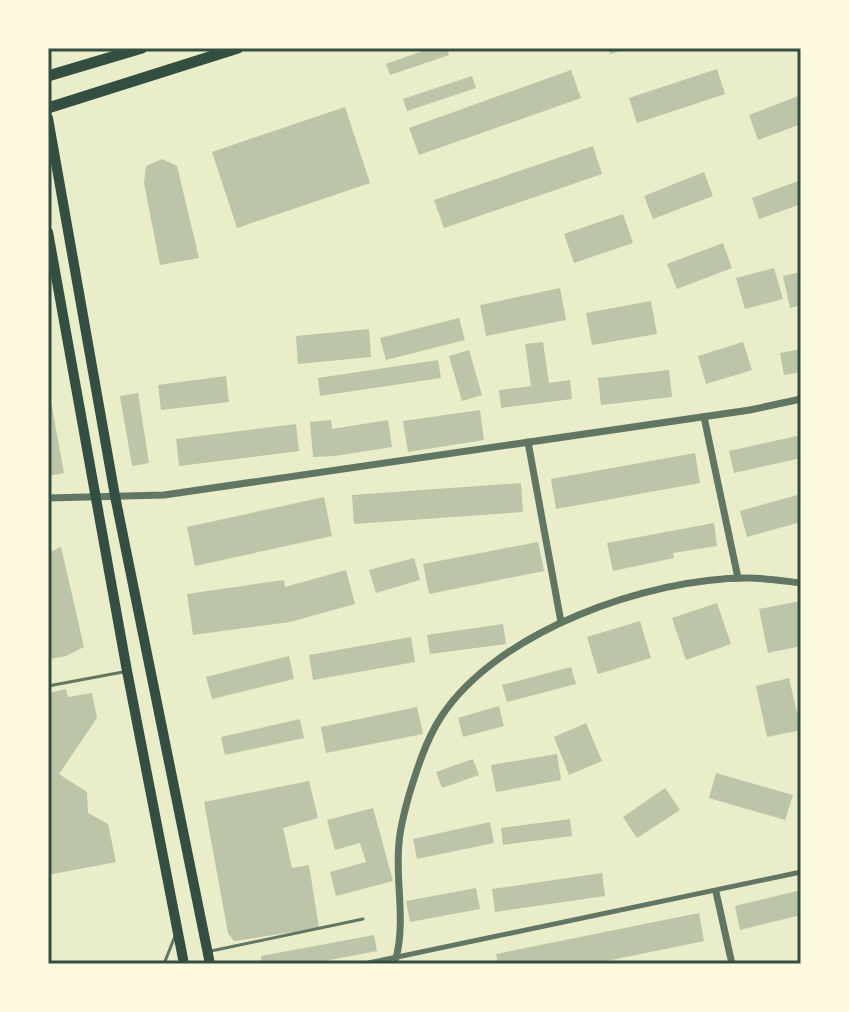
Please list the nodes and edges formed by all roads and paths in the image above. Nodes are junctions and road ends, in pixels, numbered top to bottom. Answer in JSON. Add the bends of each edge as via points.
{"nodes":[{"id":1,"x":142,"y":48,"type":"edge"},
{"id":2,"x":238,"y":48,"type":"edge"},
{"id":3,"x":48,"y":76,"type":"edge"},
{"id":4,"x":48,"y":108,"type":"edge"},
{"id":5,"x":48,"y":118,"type":"edge"},
{"id":6,"x":48,"y":232,"type":"edge"},
{"id":7,"x":801,"y":399,"type":"edge"},
{"id":8,"x":704,"y":417,"type":"junction"},
{"id":9,"x":528,"y":442,"type":"junction"},
{"id":10,"x":115,"y":496,"type":"junction"},
{"id":11,"x":95,"y":497,"type":"junction"},
{"id":12,"x":48,"y":498,"type":"edge"},
{"id":13,"x":738,"y":578,"type":"junction"},
{"id":14,"x":801,"y":583,"type":"edge"},
{"id":15,"x":561,"y":622,"type":"junction"},
{"id":16,"x":127,"y":671,"type":"junction"},
{"id":17,"x":48,"y":686,"type":"edge"},
{"id":18,"x":801,"y":872,"type":"edge"},
{"id":19,"x":716,"y":892,"type":"junction"},
{"id":20,"x":363,"y":919,"type":"dead end"},
{"id":21,"x":178,"y":929,"type":"junction"},
{"id":22,"x":207,"y":952,"type":"junction"},
{"id":23,"x":396,"y":958,"type":"junction"},
{"id":24,"x":164,"y":964,"type":"edge"},
{"id":25,"x":184,"y":964,"type":"edge"},
{"id":26,"x":210,"y":964,"type":"edge"},
{"id":27,"x":364,"y":964,"type":"edge"},
{"id":28,"x":732,"y":964,"type":"edge"}],
"edges":[{"from":1,"to":3,"type":"main road"},
{"from":2,"to":4,"type":"main road"},
{"from":5,"to":10,"type":"main road"},
{"from":6,"to":11,"type":"main road"},
{"from":7,"to":8,"type":"street"},
{"from":8,"to":9,"type":"street"},
{"from":8,"to":13,"type":"street"},
{"from":9,"to":10,"type":"street","via":[[164,495]]},
{"from":9,"to":15,"type":"street"},
{"from":10,"to":11,"type":"street"},
{"from":10,"to":22,"type":"main road"},
{"from":11,"to":12,"type":"street"},
{"from":11,"to":16,"type":"main road"},
{"from":13,"to":14,"type":"street"},
{"from":13,"to":15,"type":"street","via":[[653,590]]},
{"from":15,"to":23,"type":"street","via":[[503,657],[461,691],[426,746],[398,843]]},
{"from":16,"to":17,"type":"lane"},
{"from":16,"to":21,"type":"main road"},
{"from":18,"to":19,"type":"street"},
{"from":19,"to":23,"type":"street"},
{"from":19,"to":28,"type":"street"},
{"from":20,"to":22,"type":"lane"},
{"from":21,"to":24,"type":"lane"},
{"from":21,"to":25,"type":"main road"},
{"from":22,"to":26,"type":"main road"},
{"from":23,"to":27,"type":"street"}]}
